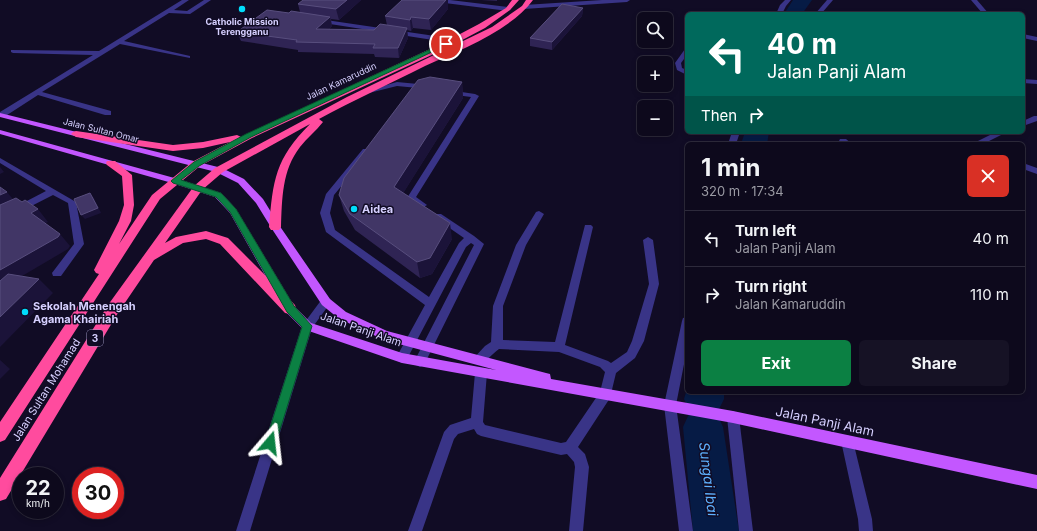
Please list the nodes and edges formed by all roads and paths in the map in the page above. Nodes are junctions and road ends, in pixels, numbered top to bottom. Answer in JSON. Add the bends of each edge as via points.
{"nodes":[{"id":1,"x":186,"y":0,"type":"edge"},
{"id":2,"x":208,"y":0,"type":"edge"},
{"id":3,"x":438,"y":0,"type":"edge"},
{"id":4,"x":516,"y":0,"type":"edge"},
{"id":5,"x":530,"y":0,"type":"edge"},
{"id":6,"x":627,"y":0,"type":"edge"},
{"id":7,"x":788,"y":0,"type":"edge"},
{"id":8,"x":830,"y":0,"type":"edge"},
{"id":9,"x":974,"y":0,"type":"edge"},
{"id":10,"x":524,"y":8,"type":"junction"},
{"id":11,"x":508,"y":9,"type":"junction"},
{"id":12,"x":169,"y":11,"type":"junction"},
{"id":13,"x":779,"y":12,"type":"edge"},
{"id":14,"x":820,"y":12,"type":"edge"},
{"id":15,"x":984,"y":12,"type":"edge"},
{"id":16,"x":314,"y":21,"type":"edge"},
{"id":17,"x":1025,"y":36,"type":"edge"},
{"id":18,"x":1037,"y":39,"type":"edge"},
{"id":19,"x":120,"y":42,"type":"junction"},
{"id":20,"x":446,"y":44,"type":"junction"},
{"id":21,"x":13,"y":51,"type":"dead end"},
{"id":22,"x":102,"y":53,"type":"junction"},
{"id":23,"x":685,"y":53,"type":"edge"},
{"id":24,"x":188,"y":56,"type":"dead end"},
{"id":25,"x":685,"y":72,"type":"edge"},
{"id":26,"x":1025,"y":81,"type":"edge"},
{"id":27,"x":1037,"y":82,"type":"edge"},
{"id":28,"x":419,"y":89,"type":"edge"},
{"id":29,"x":369,"y":90,"type":"junction"},
{"id":30,"x":439,"y":90,"type":"edge"},
{"id":31,"x":37,"y":92,"type":"junction"},
{"id":32,"x":350,"y":99,"type":"junction"},
{"id":33,"x":0,"y":104,"type":"edge"},
{"id":34,"x":13,"y":107,"type":"junction"},
{"id":35,"x":108,"y":113,"type":"dead end"},
{"id":36,"x":0,"y":115,"type":"edge"},
{"id":37,"x":1037,"y":118,"type":"edge"},
{"id":38,"x":1025,"y":123,"type":"edge"},
{"id":39,"x":0,"y":132,"type":"edge"},
{"id":40,"x":76,"y":134,"type":"junction"},
{"id":41,"x":999,"y":134,"type":"edge"},
{"id":42,"x":249,"y":136,"type":"junction"},
{"id":43,"x":981,"y":142,"type":"edge"},
{"id":44,"x":369,"y":146,"type":"edge"},
{"id":45,"x":0,"y":160,"type":"edge"},
{"id":46,"x":111,"y":163,"type":"junction"},
{"id":47,"x":196,"y":164,"type":"junction"},
{"id":48,"x":1025,"y":167,"type":"edge"},
{"id":49,"x":219,"y":170,"type":"junction"},
{"id":50,"x":1037,"y":171,"type":"edge"},
{"id":51,"x":175,"y":181,"type":"junction"},
{"id":52,"x":198,"y":188,"type":"junction"},
{"id":53,"x":53,"y":191,"type":"junction"},
{"id":54,"x":539,"y":214,"type":"dead end"},
{"id":55,"x":0,"y":218,"type":"edge"},
{"id":56,"x":275,"y":227,"type":"junction"},
{"id":57,"x":588,"y":227,"type":"dead end"},
{"id":58,"x":471,"y":238,"type":"junction"},
{"id":59,"x":648,"y":240,"type":"dead end"},
{"id":60,"x":149,"y":257,"type":"junction"},
{"id":61,"x":57,"y":273,"type":"dead end"},
{"id":62,"x":326,"y":302,"type":"junction"},
{"id":63,"x":431,"y":304,"type":"junction"},
{"id":64,"x":290,"y":309,"type":"junction"},
{"id":65,"x":307,"y":326,"type":"junction"},
{"id":66,"x":685,"y":331,"type":"edge"},
{"id":67,"x":68,"y":332,"type":"junction"},
{"id":68,"x":411,"y":342,"type":"junction"},
{"id":69,"x":497,"y":344,"type":"junction"},
{"id":70,"x":428,"y":347,"type":"junction"},
{"id":71,"x":559,"y":347,"type":"junction"},
{"id":72,"x":402,"y":358,"type":"junction"},
{"id":73,"x":478,"y":360,"type":"junction"},
{"id":74,"x":420,"y":362,"type":"junction"},
{"id":75,"x":611,"y":370,"type":"junction"},
{"id":76,"x":482,"y":373,"type":"junction"},
{"id":77,"x":606,"y":394,"type":"junction"},
{"id":78,"x":670,"y":405,"type":"junction"},
{"id":79,"x":733,"y":417,"type":"junction"},
{"id":80,"x":477,"y":422,"type":"junction"},
{"id":81,"x":0,"y":435,"type":"edge"},
{"id":82,"x":847,"y":441,"type":"junction"},
{"id":83,"x":570,"y":448,"type":"junction"},
{"id":84,"x":1037,"y":482,"type":"edge"},
{"id":85,"x":0,"y":493,"type":"edge"},
{"id":86,"x":243,"y":531,"type":"edge"},
{"id":87,"x":415,"y":531,"type":"edge"},
{"id":88,"x":576,"y":531,"type":"edge"},
{"id":89,"x":686,"y":531,"type":"edge"},
{"id":90,"x":746,"y":531,"type":"edge"},
{"id":91,"x":866,"y":531,"type":"edge"}],
"edges":[{"from":1,"to":12,"type":"street"},
{"from":2,"to":12,"type":"street","via":[[188,13]]},
{"from":3,"to":11,"type":"street"},
{"from":4,"to":11,"type":"highway","name":"Jalan Kamaruddin","number":"3"},
{"from":5,"to":10,"type":"highway","name":"Jalan Kamaruddin","number":"3"},
{"from":6,"to":10,"type":"street"},
{"from":7,"to":13,"type":"street"},
{"from":8,"to":14,"type":"street"},
{"from":9,"to":15,"type":"street"},
{"from":10,"to":29,"type":"highway","name":"Jalan Kamaruddin","number":"3","via":[[495,29]]},
{"from":11,"to":20,"type":"highway","name":"Jalan Kamaruddin","number":"3","via":[[482,26]]},
{"from":12,"to":19,"type":"street"},
{"from":16,"to":20,"type":"street","via":[[435,38]]},
{"from":17,"to":18,"type":"street"},
{"from":19,"to":22,"type":"street"},
{"from":19,"to":24,"type":"street"},
{"from":20,"to":42,"type":"highway","name":"Jalan Kamaruddin","number":"3"},
{"from":21,"to":22,"type":"street"},
{"from":22,"to":31,"type":"street"},
{"from":23,"to":25,"type":"street","via":[[678,63],[679,69]]},
{"from":26,"to":27,"type":"street"},
{"from":28,"to":29,"type":"street","via":[[397,84]]},
{"from":29,"to":32,"type":"highway","name":"Jalan Kamaruddin","number":"3"},
{"from":30,"to":58,"type":"street","via":[[475,96],[411,198]]},
{"from":31,"to":34,"type":"street"},
{"from":31,"to":35,"type":"street"},
{"from":32,"to":49,"type":"highway","name":"Jalan Kamaruddin","number":"3"},
{"from":32,"to":56,"type":"highway","via":[[317,122],[301,137],[284,164],[277,198]]},
{"from":33,"to":34,"type":"street"},
{"from":34,"to":36,"type":"street"},
{"from":36,"to":40,"type":"main road","name":"Jalan Sultan Omar"},
{"from":37,"to":38,"type":"street"},
{"from":39,"to":46,"type":"main road"},
{"from":40,"to":42,"type":"highway","via":[[173,148]]},
{"from":40,"to":47,"type":"main road","name":"Jalan Sultan Omar"},
{"from":41,"to":43,"type":"street"},
{"from":42,"to":47,"type":"highway","name":"Jalan Kamaruddin","number":"3"},
{"from":44,"to":63,"type":"street","via":[[330,194],[325,213],[331,232]]},
{"from":45,"to":53,"type":"street"},
{"from":46,"to":51,"type":"main road"},
{"from":46,"to":67,"type":"highway","via":[[127,175],[129,205],[125,222]]},
{"from":47,"to":49,"type":"main road","name":"Jalan Panji Alam"},
{"from":47,"to":51,"type":"highway","name":"Jalan Kamaruddin","number":"3"},
{"from":48,"to":50,"type":"street"},
{"from":49,"to":52,"type":"highway","name":"Jalan Sultan Mohamad","number":"3"},
{"from":49,"to":56,"type":"main road","name":"Jalan Panji Alam","via":[[241,181],[260,201]]},
{"from":51,"to":52,"type":"main road","name":"Jalan Panji Alam"},
{"from":51,"to":67,"type":"highway","name":"Jalan Sultan Mohamad","number":"3","via":[[156,197]]},
{"from":52,"to":60,"type":"highway","name":"Jalan Sultan Mohamad","number":"3"},
{"from":52,"to":64,"type":"main road","name":"Jalan Panji Alam","via":[[218,195],[233,211]]},
{"from":53,"to":55,"type":"street"},
{"from":53,"to":61,"type":"street","via":[[72,202],[79,244]]},
{"from":54,"to":69,"type":"street","via":[[522,245],[498,306]]},
{"from":56,"to":62,"type":"main road","name":"Jalan Panji Alam"},
{"from":57,"to":71,"type":"street"},
{"from":58,"to":63,"type":"street","via":[[462,245]]},
{"from":58,"to":70,"type":"street","via":[[479,244]]},
{"from":59,"to":75,"type":"street","via":[[654,284],[638,341],[631,355]]},
{"from":60,"to":64,"type":"highway","via":[[180,240],[206,235],[224,241]]},
{"from":60,"to":85,"type":"highway","name":"Jalan Sultan Mohamad","number":"3","via":[[113,309]]},
{"from":62,"to":65,"type":"street"},
{"from":62,"to":68,"type":"main road","name":"Jalan Panji Alam","via":[[342,315],[384,335]]},
{"from":63,"to":68,"type":"street"},
{"from":64,"to":65,"type":"main road","name":"Jalan Panji Alam"},
{"from":65,"to":72,"type":"main road","name":"Jalan Panji Alam"},
{"from":65,"to":86,"type":"street"},
{"from":66,"to":78,"type":"street"},
{"from":67,"to":81,"type":"highway","name":"Jalan Sultan Mohamad","number":"3"},
{"from":68,"to":70,"type":"main road","name":"Jalan Panji Alam"},
{"from":68,"to":72,"type":"street"},
{"from":69,"to":71,"type":"street"},
{"from":69,"to":73,"type":"street"},
{"from":70,"to":73,"type":"main road","name":"Jalan Panji Alam"},
{"from":70,"to":74,"type":"street"},
{"from":71,"to":75,"type":"street","via":[[604,364]]},
{"from":72,"to":74,"type":"main road","name":"Jalan Panji Alam"},
{"from":73,"to":77,"type":"main road","name":"Jalan Panji Alam"},
{"from":74,"to":76,"type":"main road","name":"Jalan Panji Alam"},
{"from":75,"to":77,"type":"street"},
{"from":76,"to":77,"type":"main road","name":"Jalan Panji Alam"},
{"from":76,"to":80,"type":"street"},
{"from":77,"to":78,"type":"main road","name":"Jalan Panji Alam"},
{"from":77,"to":83,"type":"street"},
{"from":78,"to":79,"type":"main road","name":"Jalan Panji Alam"},
{"from":78,"to":89,"type":"street"},
{"from":79,"to":82,"type":"main road","name":"Jalan Panji Alam"},
{"from":79,"to":90,"type":"street"},
{"from":80,"to":83,"type":"street","via":[[481,430],[561,449]]},
{"from":80,"to":87,"type":"street","via":[[454,430],[449,436]]},
{"from":82,"to":84,"type":"main road","name":"Jalan Panji Alam"},
{"from":82,"to":91,"type":"street"},
{"from":83,"to":88,"type":"street","via":[[580,459],[582,467]]}]}
